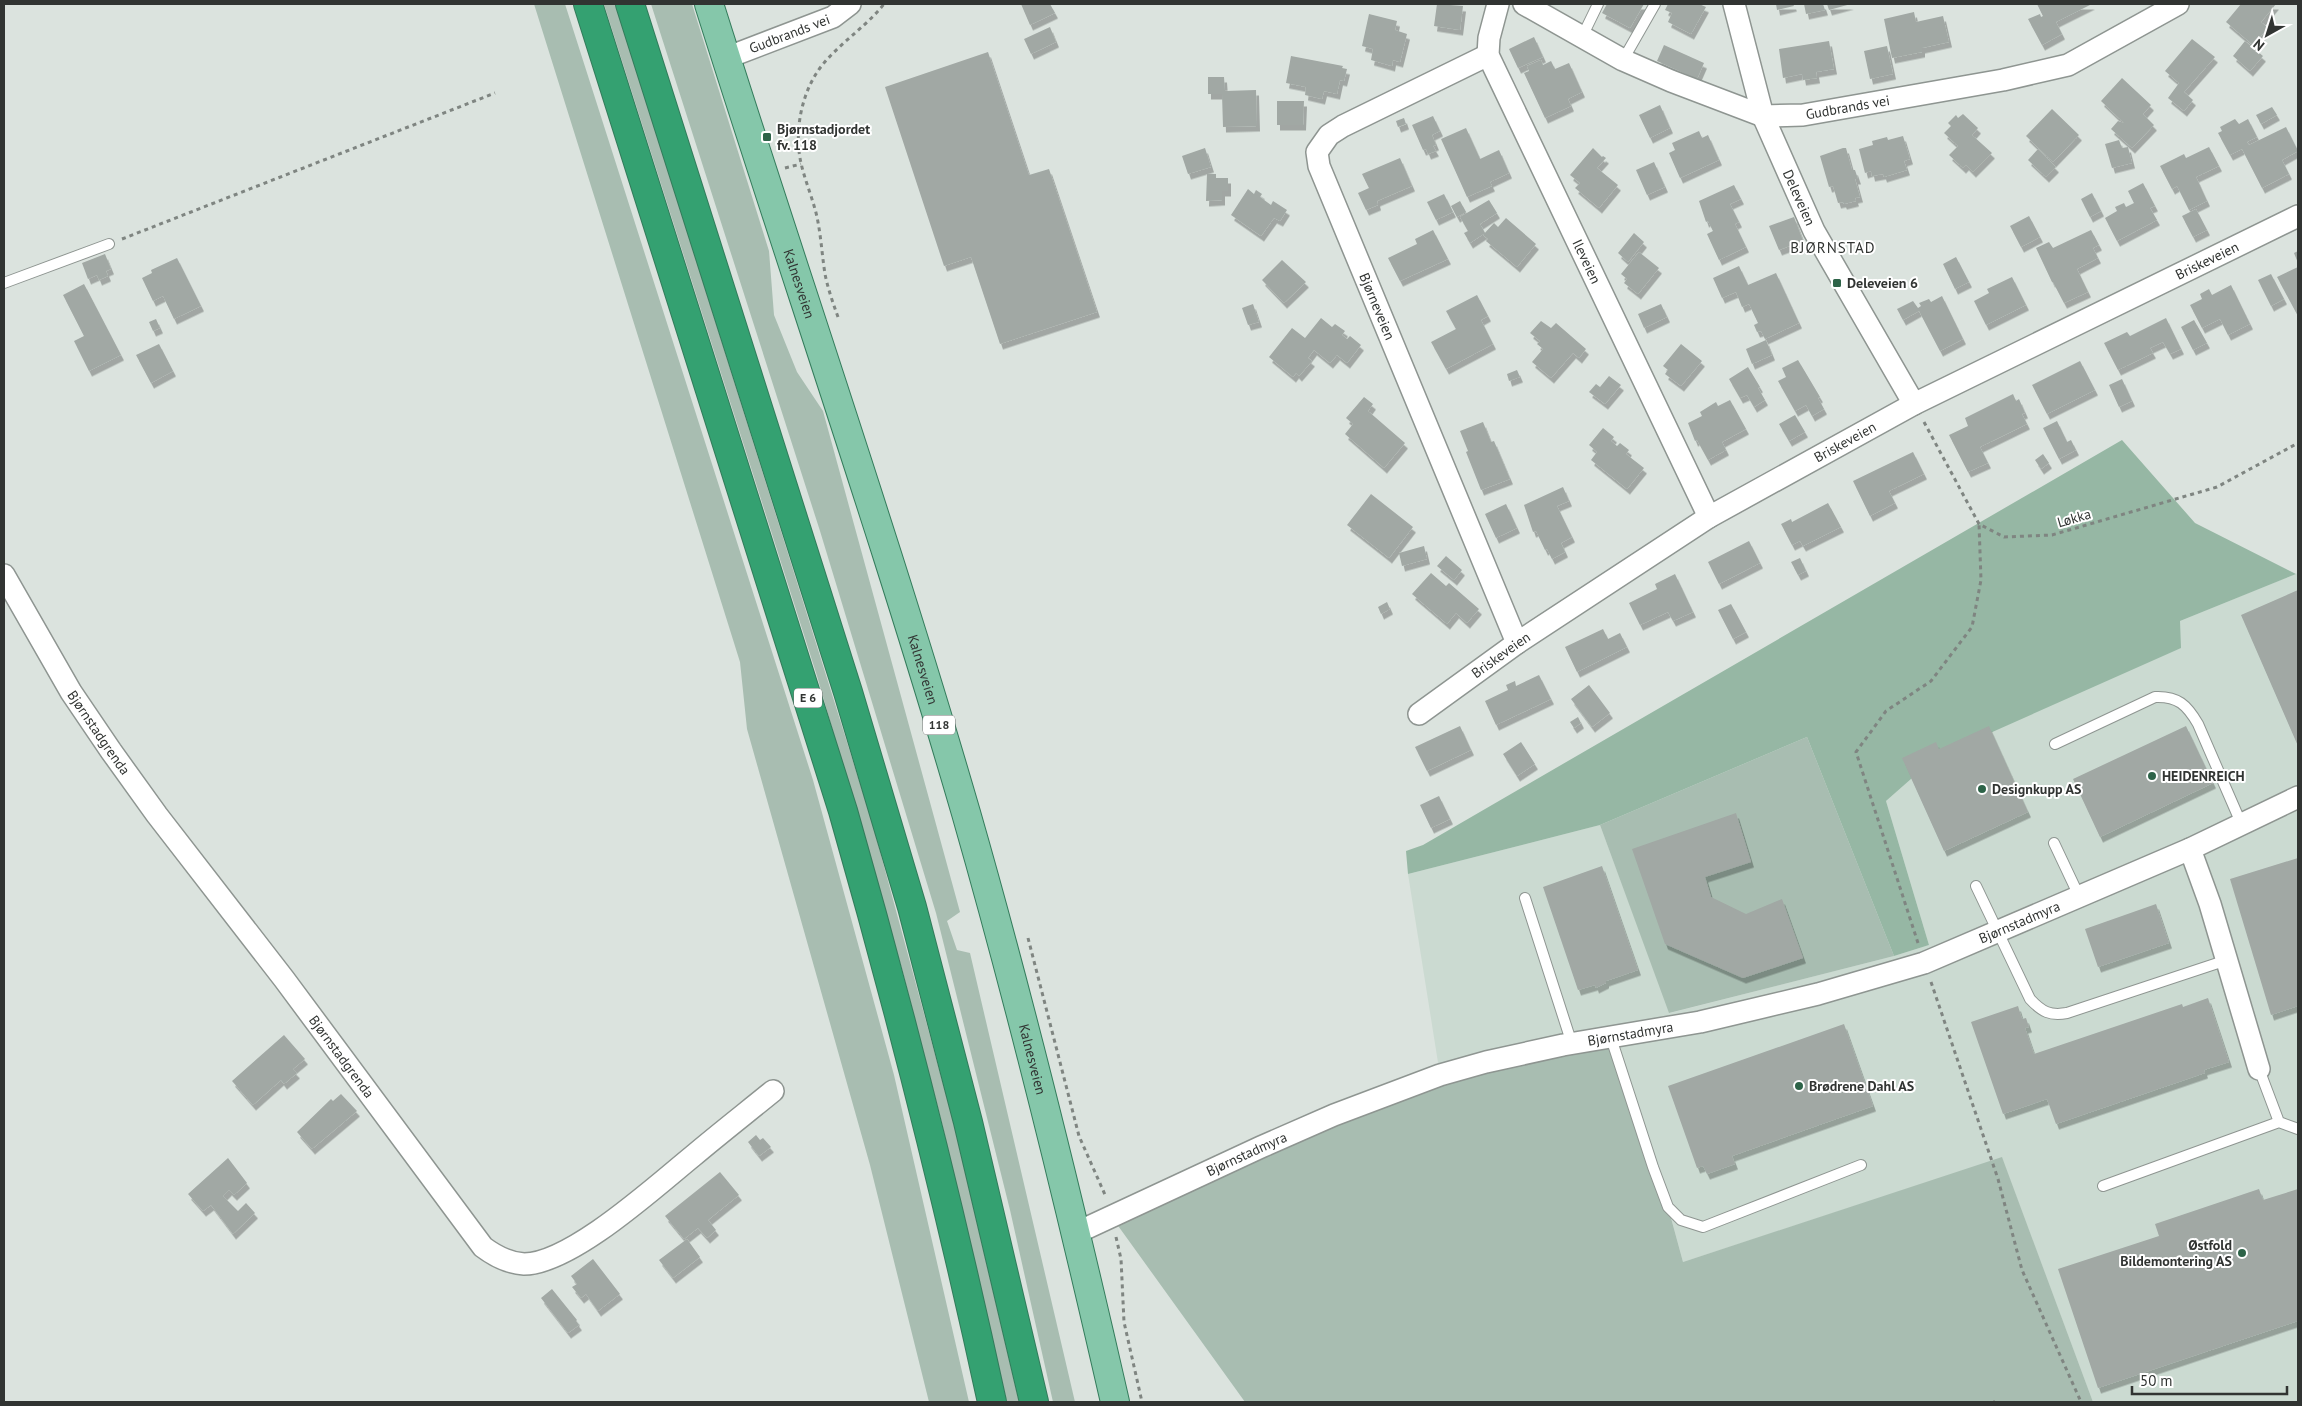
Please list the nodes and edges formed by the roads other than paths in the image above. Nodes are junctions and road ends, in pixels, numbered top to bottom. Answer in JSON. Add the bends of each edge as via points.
{"nodes":[{"id":1,"x":588,"y":4,"type":"edge"},
{"id":2,"x":630,"y":4,"type":"edge"},
{"id":3,"x":709,"y":4,"type":"edge"},
{"id":4,"x":850,"y":4,"type":"edge"},
{"id":5,"x":1498,"y":4,"type":"edge"},
{"id":6,"x":1524,"y":4,"type":"edge"},
{"id":7,"x":1598,"y":4,"type":"edge"},
{"id":8,"x":1655,"y":4,"type":"edge"},
{"id":9,"x":1734,"y":4,"type":"edge"},
{"id":10,"x":2178,"y":4,"type":"edge"},
{"id":11,"x":1582,"y":37,"type":"junction"},
{"id":12,"x":1488,"y":55,"type":"junction"},
{"id":13,"x":726,"y":58,"type":"junction"},
{"id":14,"x":1623,"y":60,"type":"junction"},
{"id":15,"x":1763,"y":116,"type":"junction"},
{"id":16,"x":2298,"y":216,"type":"edge"},
{"id":17,"x":109,"y":244,"type":"road end"},
{"id":18,"x":4,"y":283,"type":"edge"},
{"id":19,"x":1914,"y":404,"type":"junction"},
{"id":20,"x":1709,"y":516,"type":"junction"},
{"id":21,"x":4,"y":575,"type":"edge"},
{"id":22,"x":1517,"y":643,"type":"junction"},
{"id":23,"x":1419,"y":714,"type":"dead end"},
{"id":24,"x":2055,"y":744,"type":"dead end"},
{"id":25,"x":2298,"y":797,"type":"edge"},
{"id":26,"x":2241,"y":823,"type":"junction"},
{"id":27,"x":2054,"y":844,"type":"dead end"},
{"id":28,"x":2190,"y":848,"type":"junction"},
{"id":29,"x":1976,"y":886,"type":"dead end"},
{"id":30,"x":2078,"y":896,"type":"junction"},
{"id":31,"x":1525,"y":898,"type":"dead end"},
{"id":32,"x":2000,"y":932,"type":"junction"},
{"id":33,"x":2227,"y":960,"type":"junction"},
{"id":34,"x":1611,"y":1038,"type":"junction"},
{"id":35,"x":1572,"y":1044,"type":"junction"},
{"id":36,"x":2259,"y":1069,"type":"joint"},
{"id":37,"x":772,"y":1091,"type":"dead end"},
{"id":38,"x":2279,"y":1122,"type":"junction"},
{"id":39,"x":2298,"y":1129,"type":"edge"},
{"id":40,"x":1860,"y":1165,"type":"dead end"},
{"id":41,"x":2103,"y":1186,"type":"dead end"},
{"id":42,"x":1076,"y":1233,"type":"junction"},
{"id":43,"x":992,"y":1402,"type":"edge"},
{"id":44,"x":1034,"y":1402,"type":"edge"},
{"id":45,"x":1115,"y":1402,"type":"edge"}],
"edges":[{"from":1,"to":43,"type":"highway","number":"E 6","via":[[809,703],[871,910],[929,1131]]},
{"from":2,"to":44,"type":"highway","via":[[845,683],[912,907],[968,1122]]},
{"from":3,"to":13,"type":"main road","name":"Kalnesveien","number":"118"},
{"from":4,"to":13,"type":"street","name":"Gudbrands vei","via":[[833,17]]},
{"from":5,"to":12,"type":"street"},
{"from":6,"to":11,"type":"street","name":"Gudbrands vei"},
{"from":7,"to":11,"type":"lane"},
{"from":8,"to":14,"type":"lane"},
{"from":9,"to":15,"type":"street","name":"Deleveien"},
{"from":10,"to":15,"type":"street","name":"Gudbrands vei","via":[[2068,65],[2003,80],[1803,115]]},
{"from":11,"to":14,"type":"street","name":"Gudbrands vei"},
{"from":12,"to":20,"type":"street","name":"Ileveien"},
{"from":12,"to":22,"type":"street","name":"Bjørneveien","via":[[1343,126],[1329,135],[1317,152],[1319,166]]},
{"from":13,"to":42,"type":"main road","name":"Kalnesveien","number":"118","via":[[966,812],[1026,1028]]},
{"from":14,"to":15,"type":"street","name":"Gudbrands vei"},
{"from":15,"to":19,"type":"street","name":"Deleveien","via":[[1814,231]]},
{"from":16,"to":19,"type":"street","name":"Briskeveien"},
{"from":17,"to":18,"type":"lane"},
{"from":19,"to":20,"type":"street","name":"Briskeveien"},
{"from":20,"to":22,"type":"street","name":"Briskeveien"},
{"from":21,"to":37,"type":"street","name":"Bjørnstadgrenda","via":[[71,692],[157,815],[483,1247],[499,1258],[525,1264],[552,1258],[584,1239],[635,1204]]},
{"from":22,"to":23,"type":"street","name":"Briskeveien"},
{"from":24,"to":26,"type":"lane","via":[[2155,697],[2168,696],[2178,700],[2198,724]]},
{"from":25,"to":26,"type":"street","name":"Bjørnstadmyra"},
{"from":26,"to":28,"type":"street","name":"Bjørnstadmyra"},
{"from":27,"to":30,"type":"lane"},
{"from":28,"to":30,"type":"street","name":"Bjørnstadmyra"},
{"from":28,"to":33,"type":"street"},
{"from":29,"to":32,"type":"lane"},
{"from":30,"to":32,"type":"street","name":"Bjørnstadmyra"},
{"from":31,"to":35,"type":"lane"},
{"from":32,"to":33,"type":"lane","via":[[2030,999],[2039,1009],[2055,1015]]},
{"from":32,"to":34,"type":"street","name":"Bjørnstadmyra","via":[[1924,963],[1818,994],[1700,1022]]},
{"from":33,"to":36,"type":"street"},
{"from":34,"to":35,"type":"street","name":"Bjørnstadmyra"},
{"from":34,"to":40,"type":"lane","via":[[1659,1183],[1668,1206],[1681,1220],[1703,1227]]},
{"from":35,"to":42,"type":"street","name":"Bjørnstadmyra","via":[[1486,1062],[1334,1115]]},
{"from":36,"to":38,"type":"lane"},
{"from":38,"to":39,"type":"lane"},
{"from":38,"to":41,"type":"lane"},
{"from":42,"to":45,"type":"main road","name":"Kalnesveien","number":"118"}]}
